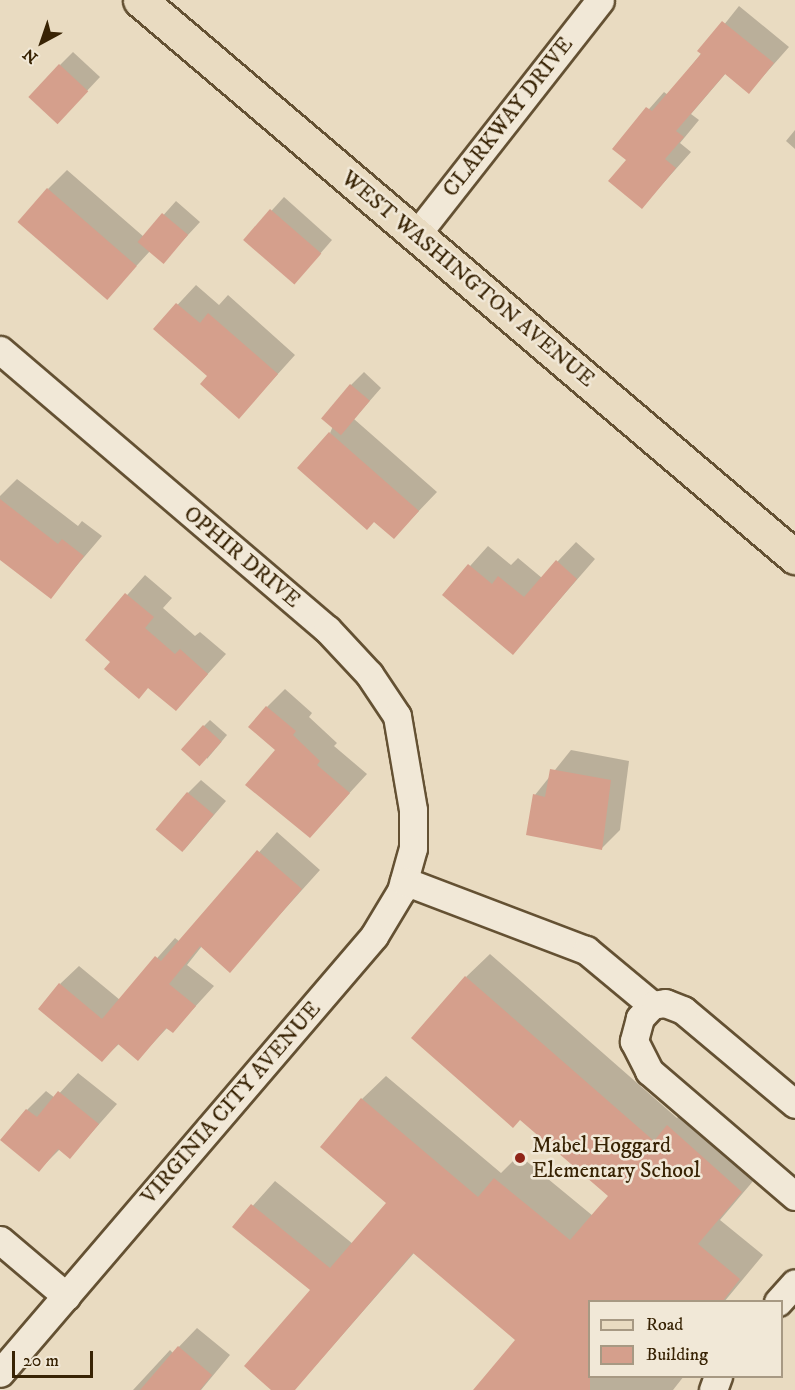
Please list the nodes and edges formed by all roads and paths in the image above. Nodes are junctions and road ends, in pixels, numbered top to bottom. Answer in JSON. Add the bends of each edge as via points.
{"nodes":[{"id":1,"x":140,"y":0,"type":"edge"},
{"id":2,"x":600,"y":0,"type":"edge"},
{"id":3,"x":416,"y":235,"type":"junction"},
{"id":4,"x":0,"y":350,"type":"edge"},
{"id":5,"x":795,"y":557,"type":"edge"},
{"id":6,"x":413,"y":810,"type":"joint"},
{"id":7,"x":404,"y":881,"type":"junction"},
{"id":8,"x":652,"y":1005,"type":"junction"},
{"id":9,"x":795,"y":1104,"type":"edge"},
{"id":10,"x":795,"y":1196,"type":"edge"},
{"id":11,"x":0,"y":1240,"type":"edge"},
{"id":12,"x":795,"y":1283,"type":"edge"},
{"id":13,"x":66,"y":1296,"type":"junction"},
{"id":14,"x":780,"y":1300,"type":"edge"},
{"id":15,"x":0,"y":1373,"type":"edge"}],
"edges":[{"from":1,"to":3,"type":"main road","name":"WEST WASHINGTON AVENUE"},
{"from":2,"to":3,"type":"street","name":"CLARKWAY DRIVE"},
{"from":3,"to":5,"type":"main road","name":"WEST WASHINGTON AVENUE"},
{"from":4,"to":6,"type":"street","name":"OPHIR DRIVE","via":[[327,629],[369,674],[397,716]]},
{"from":6,"to":7,"type":"street","name":"VIRGINIA CITY AVENUE","via":[[413,848]]},
{"from":7,"to":8,"type":"street","via":[[586,950]]},
{"from":7,"to":13,"type":"street","name":"VIRGINIA CITY AVENUE","via":[[374,936]]},
{"from":8,"to":9,"type":"street","via":[[665,1003],[683,1010]]},
{"from":8,"to":10,"type":"street","via":[[640,1018],[634,1041],[649,1071]]},
{"from":11,"to":13,"type":"street"},
{"from":12,"to":14,"type":"street"},
{"from":13,"to":15,"type":"street","name":"VIRGINIA CITY AVENUE"}]}
